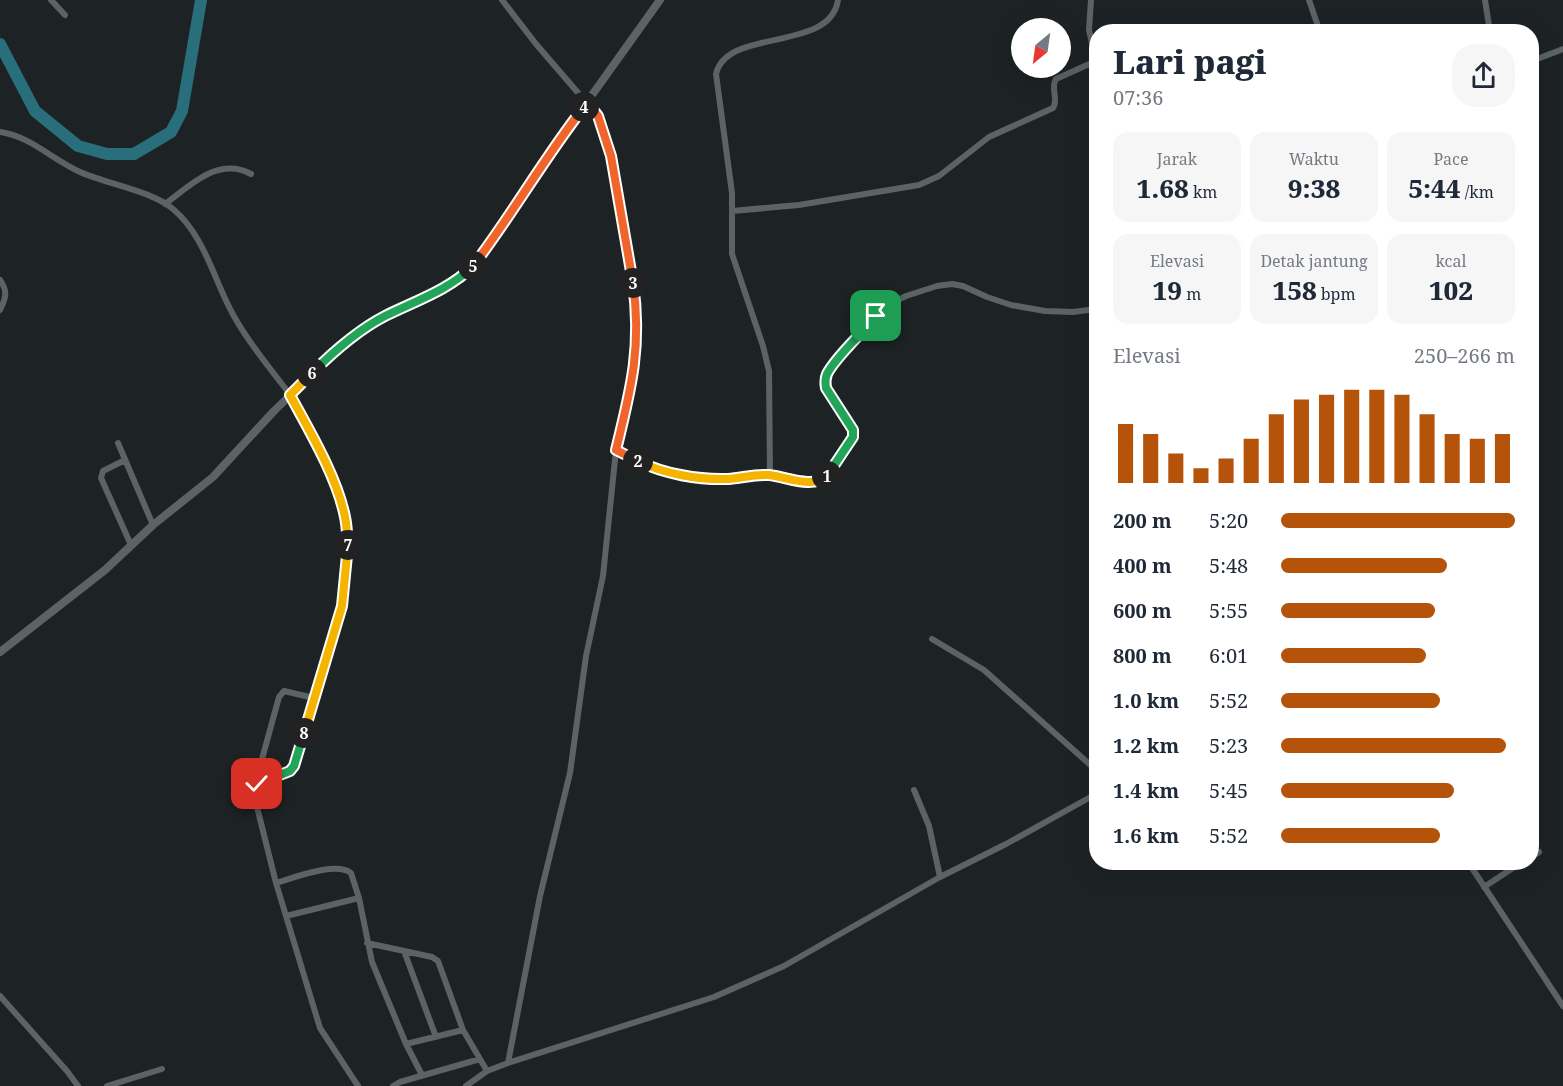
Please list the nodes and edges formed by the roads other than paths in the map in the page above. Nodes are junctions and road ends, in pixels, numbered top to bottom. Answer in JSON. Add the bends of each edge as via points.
{"nodes":[{"id":1,"x":51,"y":0,"type":"edge"},
{"id":2,"x":502,"y":0,"type":"edge"},
{"id":3,"x":660,"y":0,"type":"edge"},
{"id":4,"x":838,"y":0,"type":"edge"},
{"id":5,"x":1091,"y":0,"type":"edge"},
{"id":6,"x":1309,"y":0,"type":"edge"},
{"id":7,"x":1485,"y":0,"type":"edge"},
{"id":8,"x":65,"y":15,"type":"dead end"},
{"id":9,"x":1089,"y":24,"type":"edge"},
{"id":10,"x":1317,"y":24,"type":"edge"},
{"id":11,"x":1489,"y":24,"type":"edge"},
{"id":12,"x":1563,"y":49,"type":"edge"},
{"id":13,"x":1539,"y":58,"type":"edge"},
{"id":14,"x":1089,"y":64,"type":"edge"},
{"id":15,"x":587,"y":102,"type":"junction"},
{"id":16,"x":0,"y":132,"type":"edge"},
{"id":17,"x":251,"y":174,"type":"dead end"},
{"id":18,"x":165,"y":204,"type":"junction"},
{"id":19,"x":732,"y":211,"type":"junction"},
{"id":20,"x":0,"y":280,"type":"edge"},
{"id":21,"x":0,"y":309,"type":"edge"},
{"id":22,"x":1089,"y":310,"type":"edge"},
{"id":23,"x":290,"y":395,"type":"junction"},
{"id":24,"x":118,"y":442,"type":"dead end"},
{"id":25,"x":616,"y":450,"type":"junction"},
{"id":26,"x":125,"y":460,"type":"junction"},
{"id":27,"x":770,"y":476,"type":"junction"},
{"id":28,"x":153,"y":525,"type":"junction"},
{"id":29,"x":131,"y":545,"type":"junction"},
{"id":30,"x":932,"y":639,"type":"dead end"},
{"id":31,"x":0,"y":652,"type":"edge"},
{"id":32,"x":314,"y":698,"type":"junction"},
{"id":33,"x":1089,"y":764,"type":"edge"},
{"id":34,"x":257,"y":784,"type":"junction"},
{"id":35,"x":914,"y":790,"type":"dead end"},
{"id":36,"x":1089,"y":798,"type":"edge"},
{"id":37,"x":1473,"y":870,"type":"edge"},
{"id":38,"x":1510,"y":870,"type":"edge"},
{"id":39,"x":940,"y":877,"type":"junction"},
{"id":40,"x":276,"y":883,"type":"junction"},
{"id":41,"x":1484,"y":887,"type":"junction"},
{"id":42,"x":359,"y":898,"type":"junction"},
{"id":43,"x":286,"y":916,"type":"junction"},
{"id":44,"x":367,"y":943,"type":"junction"},
{"id":45,"x":404,"y":951,"type":"junction"},
{"id":46,"x":0,"y":996,"type":"edge"},
{"id":47,"x":1563,"y":1006,"type":"edge"},
{"id":48,"x":463,"y":1030,"type":"junction"},
{"id":49,"x":436,"y":1037,"type":"junction"},
{"id":50,"x":406,"y":1044,"type":"junction"},
{"id":51,"x":480,"y":1059,"type":"junction"},
{"id":52,"x":508,"y":1063,"type":"junction"},
{"id":53,"x":162,"y":1069,"type":"dead end"},
{"id":54,"x":487,"y":1071,"type":"junction"},
{"id":55,"x":422,"y":1075,"type":"junction"},
{"id":56,"x":78,"y":1086,"type":"edge"},
{"id":57,"x":107,"y":1086,"type":"edge"},
{"id":58,"x":358,"y":1086,"type":"edge"},
{"id":59,"x":393,"y":1086,"type":"edge"},
{"id":60,"x":466,"y":1086,"type":"edge"}],
"edges":[{"from":1,"to":8,"type":"street"},
{"from":2,"to":15,"type":"street"},
{"from":3,"to":15,"type":"street"},
{"from":4,"to":19,"type":"street","via":[[834,12],[821,27],[747,47],[724,60],[717,69]]},
{"from":5,"to":9,"type":"street"},
{"from":6,"to":10,"type":"street"},
{"from":7,"to":11,"type":"street"},
{"from":12,"to":13,"type":"street"},
{"from":14,"to":19,"type":"street","via":[[1056,79],[1053,108],[989,137],[931,180],[904,189]]},
{"from":15,"to":23,"type":"street","via":[[474,266],[440,290],[362,330]]},
{"from":15,"to":25,"type":"street","via":[[598,116],[611,156],[636,307],[635,366]]},
{"from":16,"to":18,"type":"street","via":[[15,135],[82,173]]},
{"from":17,"to":18,"type":"street","via":[[241,168],[214,171]]},
{"from":18,"to":23,"type":"street","via":[[194,233],[235,319]]},
{"from":19,"to":27,"type":"street","via":[[734,261],[767,359]]},
{"from":20,"to":21,"type":"street","via":[[6,292]]},
{"from":22,"to":27,"type":"street","via":[[1031,309],[952,284],[892,303],[876,316],[825,380],[826,388],[853,430],[853,437],[828,475],[814,482]]},
{"from":23,"to":28,"type":"street","via":[[213,477]]},
{"from":23,"to":32,"type":"street","via":[[335,487],[345,516],[348,552],[342,606]]},
{"from":24,"to":26,"type":"street"},
{"from":25,"to":27,"type":"street","via":[[654,468],[707,479]]},
{"from":25,"to":52,"type":"street","via":[[603,576],[586,656],[570,773],[540,896]]},
{"from":26,"to":28,"type":"street"},
{"from":26,"to":29,"type":"street","via":[[103,471],[101,478]]},
{"from":28,"to":29,"type":"street"},
{"from":29,"to":31,"type":"street"},
{"from":30,"to":33,"type":"street","via":[[984,670]]},
{"from":32,"to":34,"type":"street","via":[[294,766]]},
{"from":32,"to":34,"type":"street","via":[[284,691],[279,697]]},
{"from":34,"to":40,"type":"street","via":[[255,799]]},
{"from":35,"to":39,"type":"street","via":[[929,826]]},
{"from":36,"to":39,"type":"street"},
{"from":37,"to":41,"type":"street"},
{"from":38,"to":41,"type":"street"},
{"from":39,"to":52,"type":"street","via":[[795,960],[714,997]]},
{"from":40,"to":42,"type":"street","via":[[319,871],[345,869],[351,873]]},
{"from":40,"to":43,"type":"street"},
{"from":41,"to":47,"type":"street"},
{"from":42,"to":43,"type":"street"},
{"from":42,"to":44,"type":"street"},
{"from":43,"to":58,"type":"street","via":[[320,1028]]},
{"from":44,"to":45,"type":"street"},
{"from":44,"to":50,"type":"street"},
{"from":45,"to":48,"type":"street","via":[[438,961]]},
{"from":45,"to":49,"type":"street"},
{"from":46,"to":56,"type":"street"},
{"from":48,"to":49,"type":"street"},
{"from":48,"to":51,"type":"street"},
{"from":49,"to":50,"type":"street"},
{"from":50,"to":55,"type":"street"},
{"from":51,"to":54,"type":"street"},
{"from":51,"to":55,"type":"street"},
{"from":52,"to":54,"type":"street"},
{"from":53,"to":57,"type":"street"},
{"from":54,"to":60,"type":"street"},
{"from":55,"to":59,"type":"street"}]}
